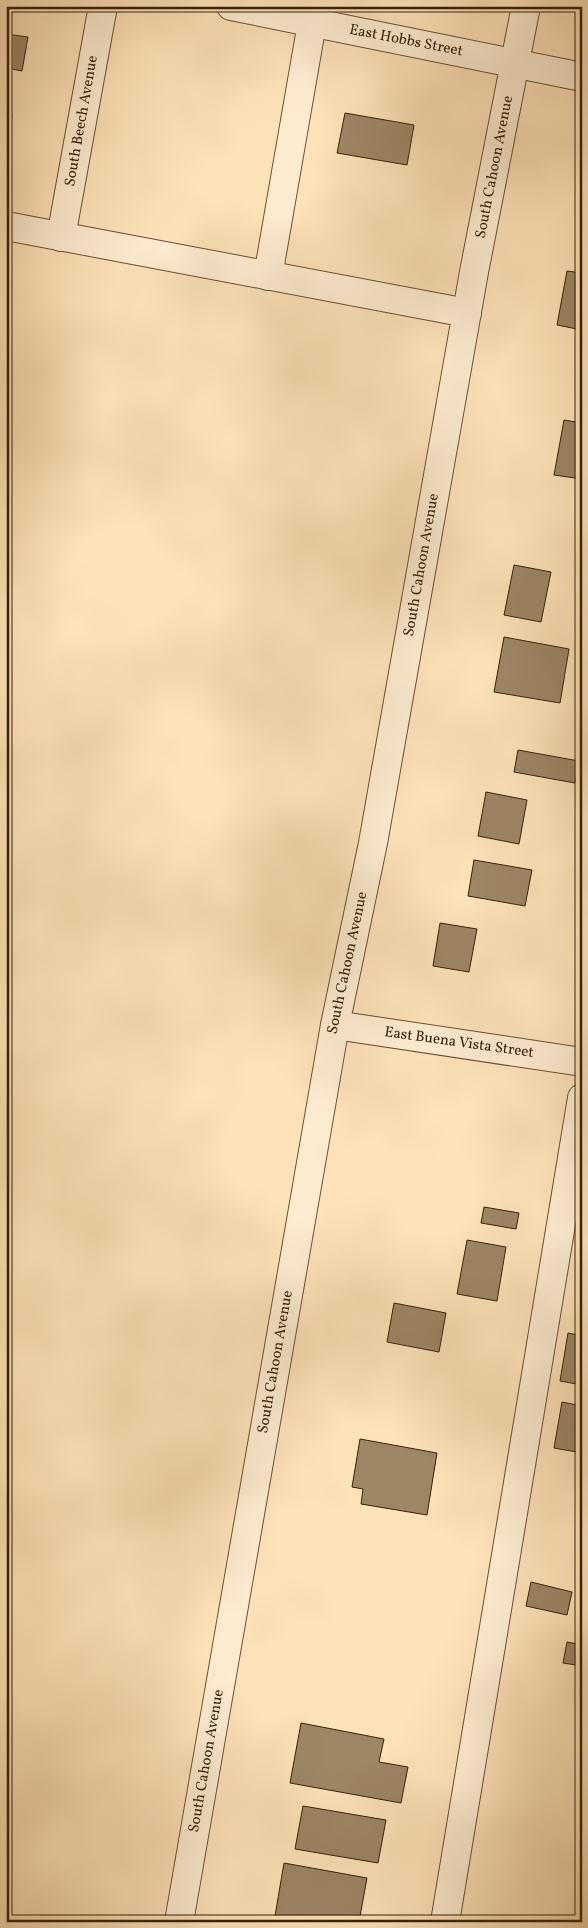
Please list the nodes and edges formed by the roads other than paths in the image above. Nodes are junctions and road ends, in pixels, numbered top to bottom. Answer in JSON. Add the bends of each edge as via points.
{"nodes":[{"id":1,"x":103,"y":6,"type":"edge"},
{"id":2,"x":231,"y":6,"type":"edge"},
{"id":3,"x":526,"y":6,"type":"edge"},
{"id":4,"x":313,"y":14,"type":"edge"},
{"id":5,"x":516,"y":64,"type":"junction"},
{"id":6,"x":582,"y":77,"type":"edge"},
{"id":7,"x":6,"y":226,"type":"edge"},
{"id":8,"x":61,"y":237,"type":"junction"},
{"id":9,"x":268,"y":276,"type":"junction"},
{"id":10,"x":467,"y":313,"type":"junction"},
{"id":11,"x":335,"y":1025,"type":"junction"},
{"id":12,"x":582,"y":1062,"type":"edge"},
{"id":13,"x":582,"y":1098,"type":"edge"},
{"id":14,"x":179,"y":1922,"type":"edge"},
{"id":15,"x":445,"y":1922,"type":"edge"}],
"edges":[{"from":1,"to":8,"type":"street","name":"South Beech Avenue"},
{"from":2,"to":4,"type":"street","name":"East Hobbs Street"},
{"from":3,"to":5,"type":"street","name":"South Cahoon Avenue"},
{"from":4,"to":5,"type":"street","name":"East Hobbs Street"},
{"from":4,"to":9,"type":"street"},
{"from":5,"to":6,"type":"street","name":"East Hobbs Street"},
{"from":5,"to":10,"type":"street","name":"South Cahoon Avenue"},
{"from":7,"to":8,"type":"street"},
{"from":8,"to":9,"type":"street"},
{"from":9,"to":10,"type":"street"},
{"from":10,"to":11,"type":"street","name":"South Cahoon Avenue","via":[[373,843]]},
{"from":11,"to":12,"type":"street","name":"East Buena Vista Street"},
{"from":11,"to":14,"type":"street","name":"South Cahoon Avenue"},
{"from":13,"to":15,"type":"street"}]}
